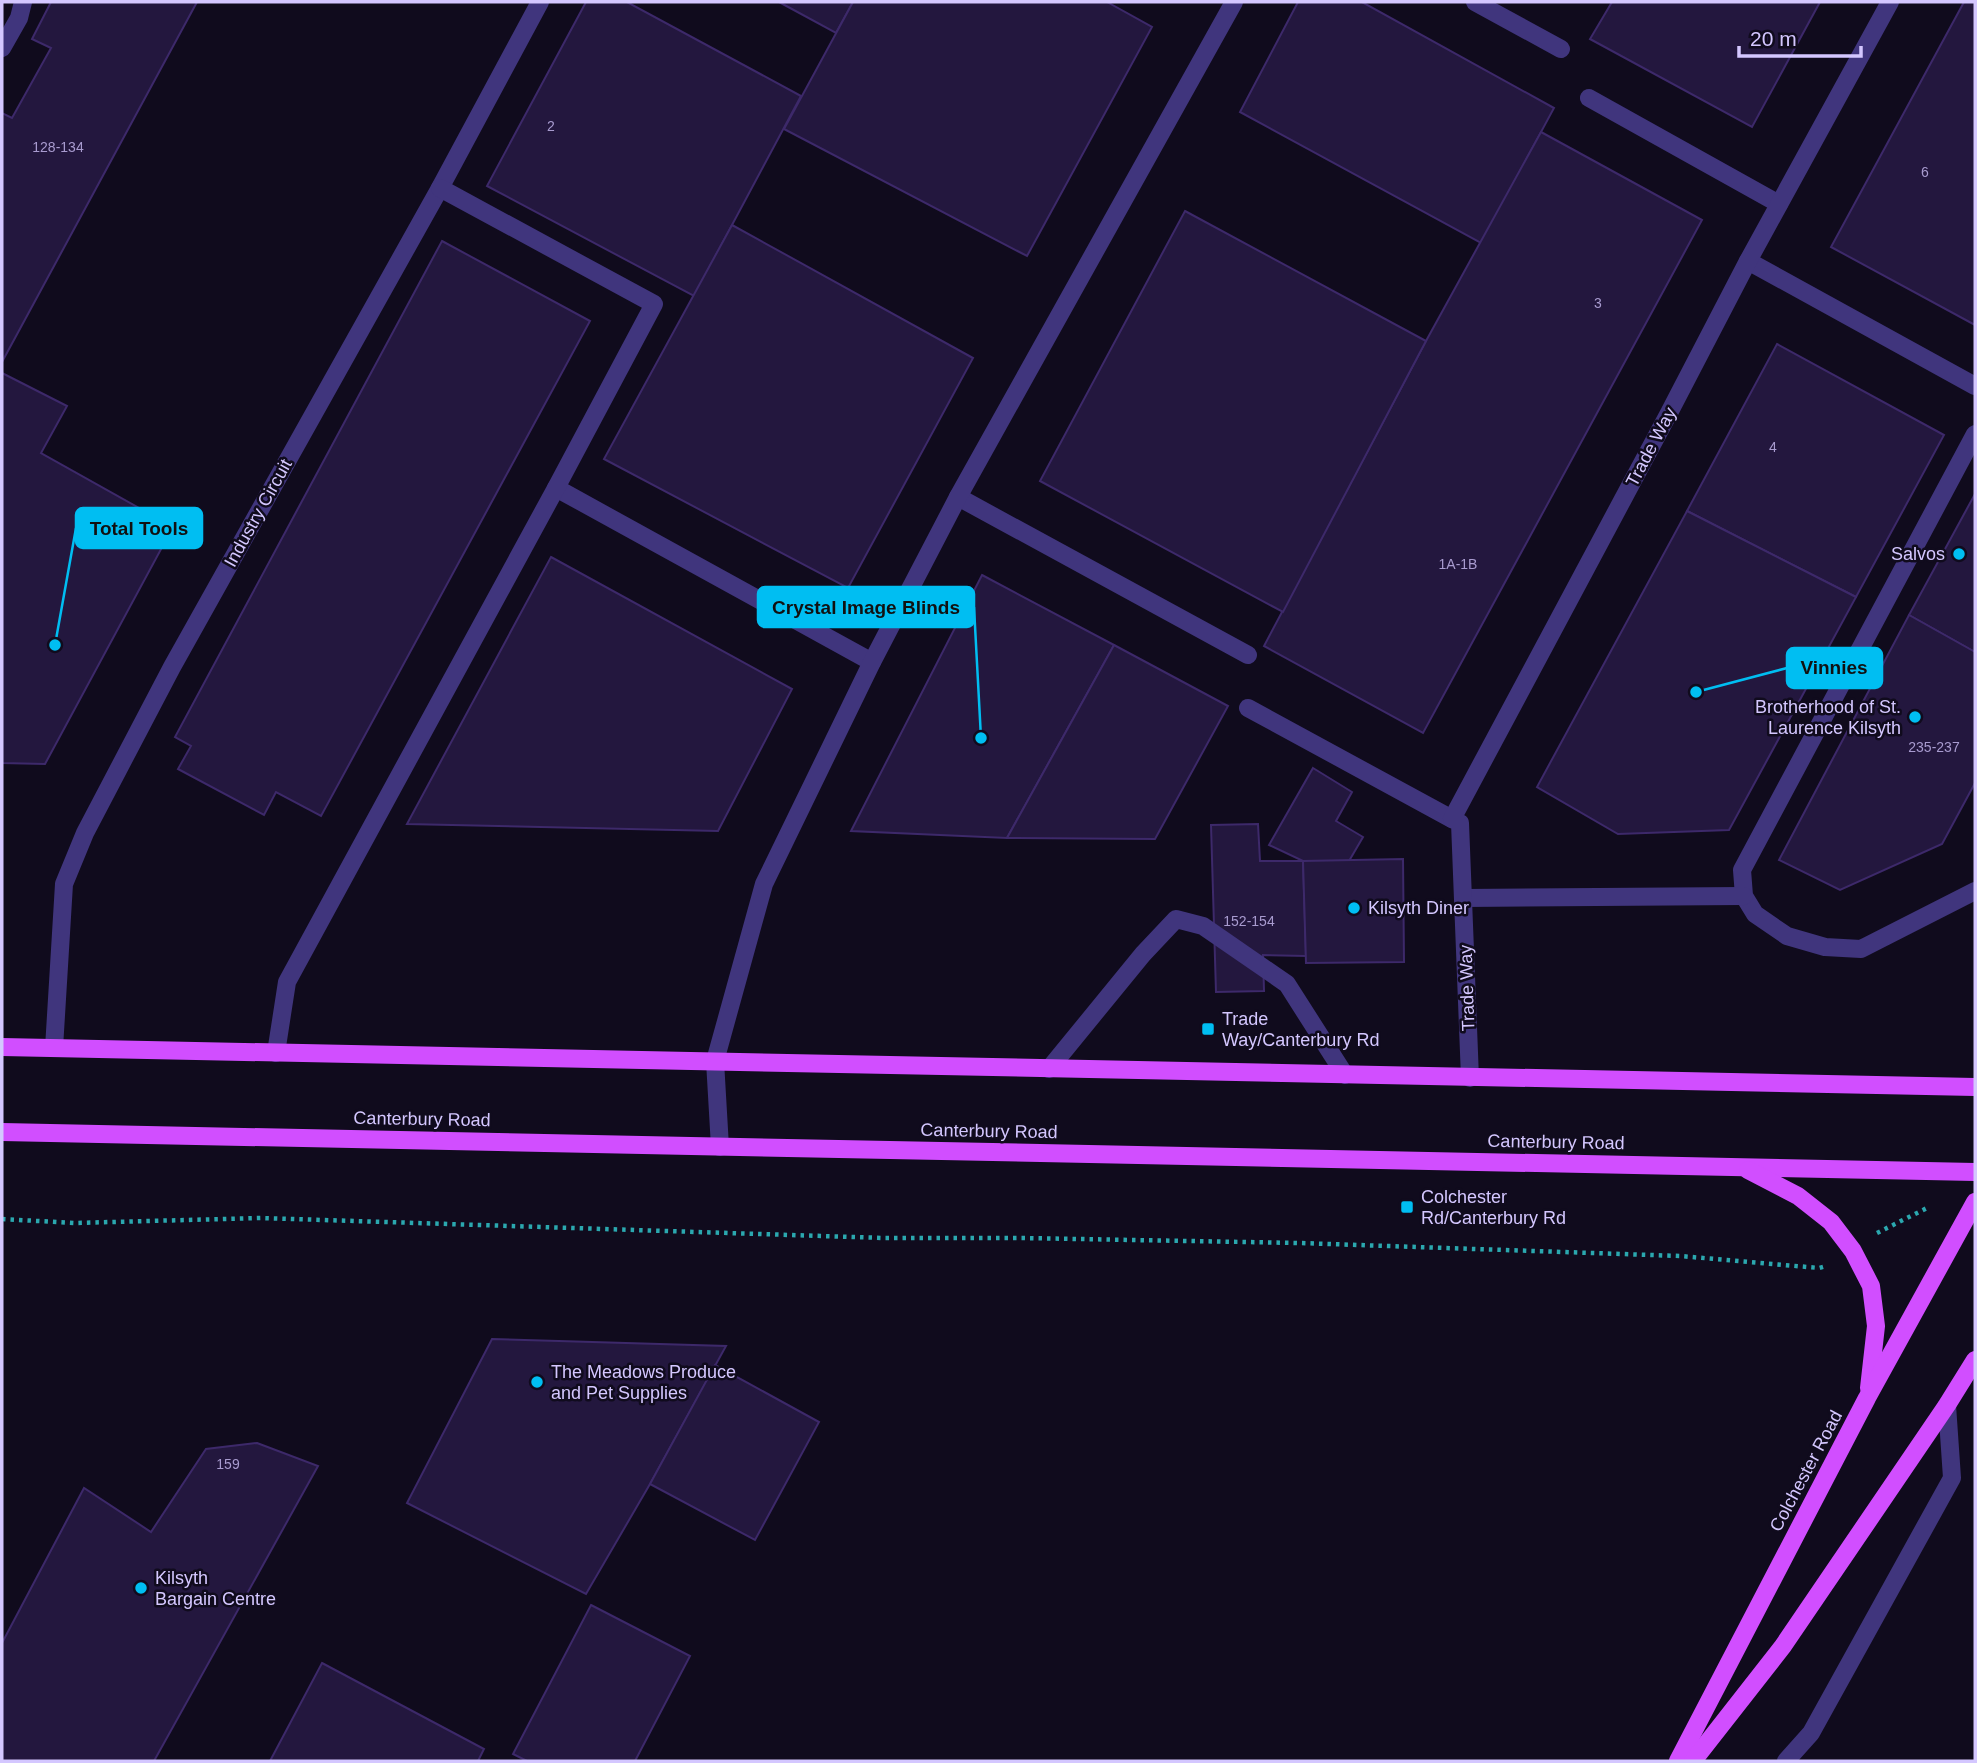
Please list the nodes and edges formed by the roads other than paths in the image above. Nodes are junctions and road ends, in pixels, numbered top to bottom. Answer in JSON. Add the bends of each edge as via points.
{"nodes":[{"id":1,"x":23,"y":2,"type":"edge"},
{"id":2,"x":540,"y":2,"type":"edge"},
{"id":3,"x":1234,"y":2,"type":"edge"},
{"id":4,"x":1475,"y":2,"type":"edge"},
{"id":5,"x":1890,"y":2,"type":"edge"},
{"id":6,"x":2,"y":48,"type":"edge"},
{"id":7,"x":1561,"y":49,"type":"dead end"},
{"id":8,"x":1589,"y":99,"type":"dead end"},
{"id":9,"x":440,"y":188,"type":"junction"},
{"id":10,"x":1779,"y":204,"type":"junction"},
{"id":11,"x":1748,"y":261,"type":"junction"},
{"id":12,"x":1975,"y":386,"type":"edge"},
{"id":13,"x":1975,"y":434,"type":"edge"},
{"id":14,"x":556,"y":488,"type":"junction"},
{"id":15,"x":958,"y":497,"type":"junction"},
{"id":16,"x":1248,"y":655,"type":"dead end"},
{"id":17,"x":873,"y":662,"type":"junction"},
{"id":18,"x":1248,"y":708,"type":"dead end"},
{"id":19,"x":1452,"y":819,"type":"junction"},
{"id":20,"x":1975,"y":891,"type":"edge"},
{"id":21,"x":1744,"y":896,"type":"junction"},
{"id":22,"x":1464,"y":898,"type":"junction"},
{"id":23,"x":2,"y":1047,"type":"edge"},
{"id":24,"x":54,"y":1048,"type":"junction"},
{"id":25,"x":276,"y":1053,"type":"junction"},
{"id":26,"x":715,"y":1061,"type":"junction"},
{"id":27,"x":1049,"y":1069,"type":"junction"},
{"id":28,"x":1345,"y":1075,"type":"junction"},
{"id":29,"x":1470,"y":1078,"type":"junction"},
{"id":30,"x":1975,"y":1087,"type":"edge"},
{"id":31,"x":2,"y":1132,"type":"edge"},
{"id":32,"x":720,"y":1147,"type":"junction"},
{"id":33,"x":1744,"y":1167,"type":"junction"},
{"id":34,"x":1975,"y":1172,"type":"edge"},
{"id":35,"x":1975,"y":1202,"type":"edge"},
{"id":36,"x":1975,"y":1360,"type":"edge"},
{"id":37,"x":1867,"y":1398,"type":"junction"},
{"id":38,"x":1947,"y":1405,"type":"junction"},
{"id":39,"x":1678,"y":1761,"type":"edge"},
{"id":40,"x":1693,"y":1761,"type":"edge"},
{"id":41,"x":1786,"y":1761,"type":"edge"}],
"edges":[{"from":1,"to":6,"type":"street"},
{"from":2,"to":9,"type":"street","name":"Industry Circuit"},
{"from":3,"to":15,"type":"street"},
{"from":4,"to":7,"type":"street"},
{"from":5,"to":10,"type":"street","name":"Trade Way"},
{"from":8,"to":10,"type":"street"},
{"from":9,"to":14,"type":"street","via":[[654,304]]},
{"from":9,"to":24,"type":"street","name":"Industry Circuit","via":[[172,667],[85,833],[64,884]]},
{"from":10,"to":11,"type":"street","name":"Trade Way"},
{"from":11,"to":12,"type":"street"},
{"from":11,"to":19,"type":"street","name":"Trade Way"},
{"from":13,"to":21,"type":"street","via":[[1742,870]]},
{"from":14,"to":17,"type":"street"},
{"from":14,"to":25,"type":"street","via":[[287,982]]},
{"from":15,"to":16,"type":"street"},
{"from":15,"to":17,"type":"street"},
{"from":17,"to":26,"type":"street","via":[[764,884]]},
{"from":18,"to":19,"type":"street"},
{"from":19,"to":22,"type":"street","name":"Trade Way","via":[[1460,823]]},
{"from":20,"to":21,"type":"street","via":[[1861,949],[1825,947],[1787,936],[1755,914]]},
{"from":21,"to":22,"type":"street"},
{"from":22,"to":29,"type":"street","name":"Trade Way"},
{"from":23,"to":24,"type":"main road"},
{"from":24,"to":25,"type":"main road"},
{"from":25,"to":26,"type":"main road"},
{"from":26,"to":27,"type":"main road"},
{"from":26,"to":32,"type":"street"},
{"from":27,"to":28,"type":"main road"},
{"from":27,"to":28,"type":"street","via":[[1176,919],[1203,926],[1287,984]]},
{"from":28,"to":29,"type":"main road"},
{"from":29,"to":30,"type":"main road"},
{"from":31,"to":32,"type":"main road","name":"Canterbury Road"},
{"from":32,"to":33,"type":"main road","name":"Canterbury Road"},
{"from":33,"to":34,"type":"main road","name":"Canterbury Road"},
{"from":33,"to":37,"type":"main road","via":[[1798,1196],[1831,1222],[1853,1251],[1871,1286],[1876,1326]]},
{"from":35,"to":37,"type":"main road","name":"Colchester Road"},
{"from":36,"to":38,"type":"main road"},
{"from":37,"to":39,"type":"main road","name":"Colchester Road"},
{"from":38,"to":40,"type":"main road","via":[[1783,1646]]},
{"from":38,"to":41,"type":"street","via":[[1952,1478],[1811,1733]]}]}
